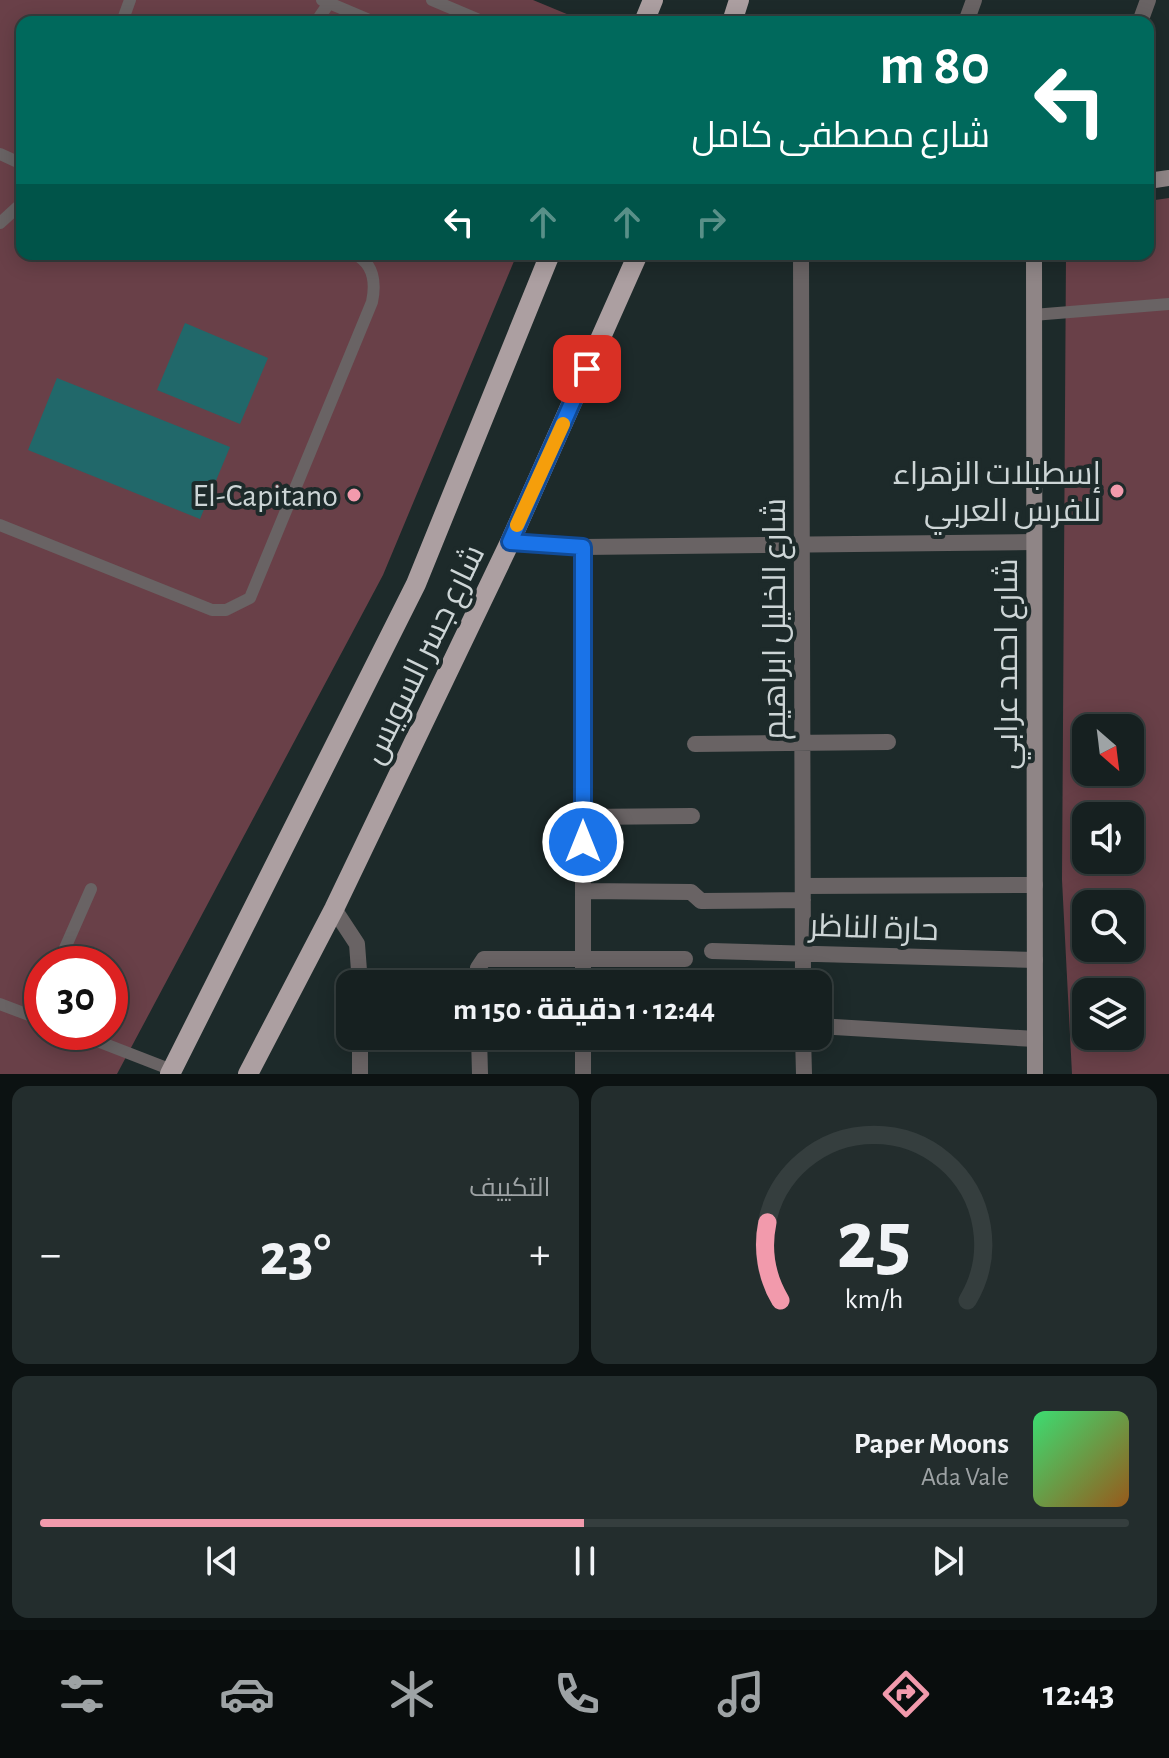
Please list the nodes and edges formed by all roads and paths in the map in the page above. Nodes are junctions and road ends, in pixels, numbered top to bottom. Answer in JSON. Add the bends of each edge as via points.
{"nodes":[{"id":1,"x":432,"y":0,"type":"edge"},
{"id":2,"x":327,"y":1,"type":"edge"},
{"id":3,"x":361,"y":16,"type":"edge"},
{"id":4,"x":470,"y":16,"type":"edge"},
{"id":5,"x":16,"y":208,"type":"edge"},
{"id":6,"x":0,"y":223,"type":"edge"},
{"id":7,"x":360,"y":260,"type":"edge"},
{"id":8,"x":548,"y":260,"type":"edge"},
{"id":9,"x":635,"y":260,"type":"edge"},
{"id":10,"x":801,"y":260,"type":"edge"},
{"id":11,"x":1034,"y":260,"type":"edge"},
{"id":12,"x":1169,"y":304,"type":"edge"},
{"id":13,"x":1033,"y":315,"type":"junction"},
{"id":14,"x":0,"y":525,"type":"edge"},
{"id":15,"x":510,"y":542,"type":"junction"},
{"id":16,"x":1034,"y":542,"type":"junction"},
{"id":17,"x":802,"y":544,"type":"junction"},
{"id":18,"x":583,"y":547,"type":"junction"},
{"id":19,"x":888,"y":742,"type":"dead end"},
{"id":20,"x":802,"y":743,"type":"junction"},
{"id":21,"x":695,"y":744,"type":"dead end"},
{"id":22,"x":692,"y":816,"type":"dead end"},
{"id":23,"x":583,"y":817,"type":"junction"},
{"id":24,"x":1035,"y":885,"type":"junction"},
{"id":25,"x":91,"y":889,"type":"dead end"},
{"id":26,"x":583,"y":891,"type":"junction"},
{"id":27,"x":803,"y":893,"type":"junction"},
{"id":28,"x":334,"y":909,"type":"junction"},
{"id":29,"x":66,"y":946,"type":"edge"},
{"id":30,"x":712,"y":951,"type":"dead end"},
{"id":31,"x":803,"y":953,"type":"junction"},
{"id":32,"x":583,"y":959,"type":"junction"},
{"id":33,"x":685,"y":959,"type":"dead end"},
{"id":34,"x":1035,"y":960,"type":"junction"},
{"id":35,"x":359,"y":970,"type":"edge"},
{"id":36,"x":478,"y":970,"type":"edge"},
{"id":37,"x":583,"y":970,"type":"edge"},
{"id":38,"x":803,"y":970,"type":"edge"},
{"id":39,"x":0,"y":1004,"type":"edge"},
{"id":40,"x":24,"y":1013,"type":"edge"},
{"id":41,"x":832,"y":1027,"type":"edge"},
{"id":42,"x":1035,"y":1039,"type":"junction"},
{"id":43,"x":118,"y":1050,"type":"edge"},
{"id":44,"x":360,"y":1050,"type":"edge"},
{"id":45,"x":479,"y":1050,"type":"edge"},
{"id":46,"x":583,"y":1050,"type":"edge"},
{"id":47,"x":803,"y":1050,"type":"edge"},
{"id":48,"x":171,"y":1072,"type":"edge"},
{"id":49,"x":248,"y":1074,"type":"edge"},
{"id":50,"x":360,"y":1074,"type":"edge"},
{"id":51,"x":480,"y":1074,"type":"edge"},
{"id":52,"x":583,"y":1074,"type":"edge"},
{"id":53,"x":804,"y":1074,"type":"edge"},
{"id":54,"x":1035,"y":1074,"type":"edge"}],
"edges":[{"from":1,"to":4,"type":"lane"},
{"from":2,"to":3,"type":"lane"},
{"from":5,"to":6,"type":"lane"},
{"from":7,"to":14,"type":"lane","via":[[371,270],[372,302],[250,598],[226,610],[212,610]]},
{"from":8,"to":48,"type":"main road","name":"شارع جسر السويس","via":[[416,584]]},
{"from":9,"to":15,"type":"main road","name":"شارع جسر السويس"},
{"from":10,"to":17,"type":"street","name":"شارع الخليل ابراهيم"},
{"from":11,"to":13,"type":"street","name":"شارع احمد عرابي"},
{"from":12,"to":13,"type":"lane"},
{"from":13,"to":16,"type":"street","name":"شارع احمد عرابي"},
{"from":15,"to":18,"type":"street"},
{"from":15,"to":28,"type":"main road","name":"شارع جسر السويس"},
{"from":16,"to":17,"type":"street"},
{"from":16,"to":24,"type":"street","name":"شارع احمد عرابي"},
{"from":17,"to":18,"type":"street"},
{"from":17,"to":20,"type":"street","name":"شارع الخليل ابراهيم"},
{"from":18,"to":23,"type":"street"},
{"from":19,"to":20,"type":"street"},
{"from":20,"to":21,"type":"street"},
{"from":20,"to":27,"type":"street","name":"شارع الخليل ابراهيم"},
{"from":22,"to":23,"type":"street"},
{"from":23,"to":26,"type":"street"},
{"from":24,"to":27,"type":"street"},
{"from":24,"to":34,"type":"street","name":"شارع احمد عرابي"},
{"from":25,"to":29,"type":"lane"},
{"from":26,"to":27,"type":"street","via":[[691,892],[701,901]]},
{"from":26,"to":32,"type":"street"},
{"from":27,"to":31,"type":"street","name":"شارع الخليل ابراهيم"},
{"from":28,"to":35,"type":"street","via":[[357,944]]},
{"from":28,"to":49,"type":"main road","name":"شارع جسر السويس"},
{"from":30,"to":31,"type":"street","name":"حارة الناظر"},
{"from":31,"to":34,"type":"street","name":"حارة الناظر"},
{"from":31,"to":38,"type":"street","name":"شارع الخليل ابراهيم"},
{"from":32,"to":33,"type":"street"},
{"from":32,"to":36,"type":"street","via":[[484,959]]},
{"from":32,"to":37,"type":"street"},
{"from":34,"to":42,"type":"street","name":"شارع احمد عرابي"},
{"from":39,"to":40,"type":"lane"},
{"from":41,"to":42,"type":"street"},
{"from":42,"to":54,"type":"street","name":"شارع احمد عرابي"},
{"from":43,"to":48,"type":"lane"},
{"from":44,"to":50,"type":"street"},
{"from":45,"to":51,"type":"street"},
{"from":46,"to":52,"type":"street"},
{"from":47,"to":53,"type":"street"}]}
